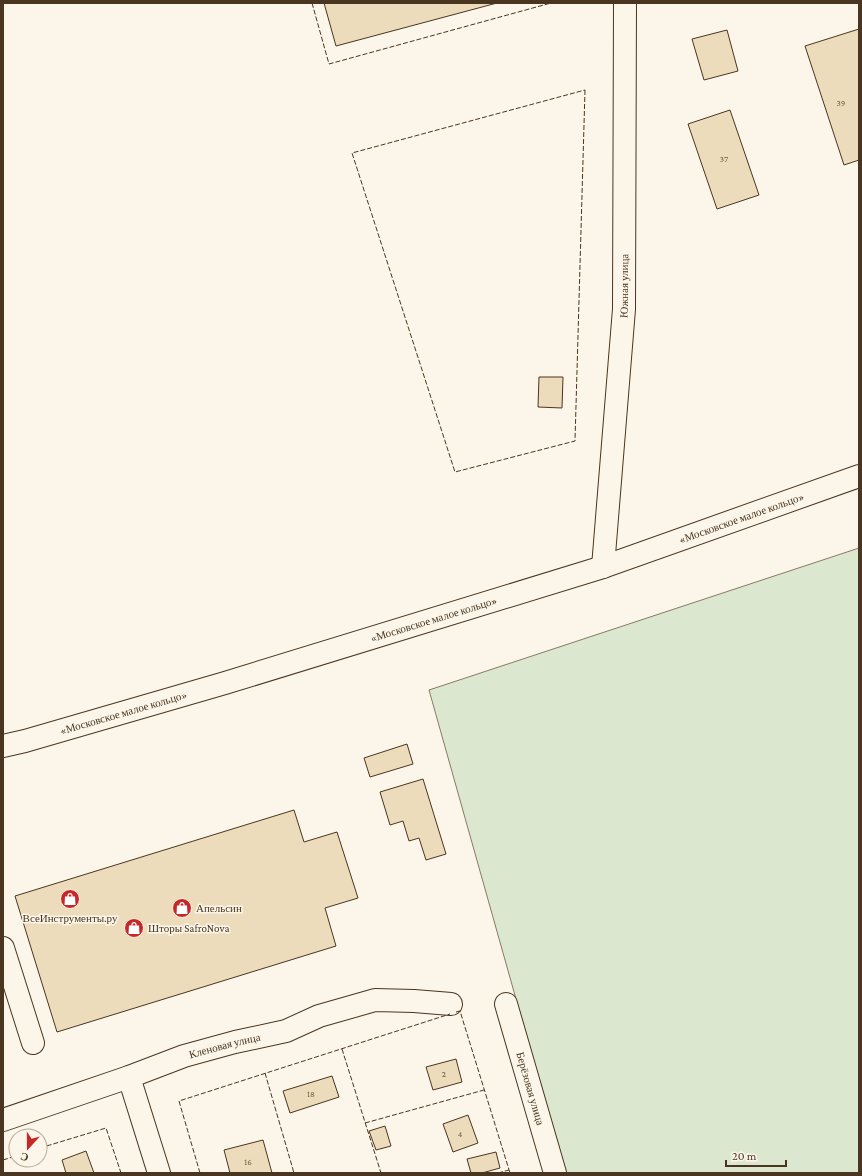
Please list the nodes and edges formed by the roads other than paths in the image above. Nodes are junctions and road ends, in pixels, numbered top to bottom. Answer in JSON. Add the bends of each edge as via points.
{"nodes":[{"id":1,"x":625,"y":3,"type":"edge"},
{"id":2,"x":859,"y":476,"type":"edge"},
{"id":3,"x":603,"y":567,"type":"junction"},
{"id":4,"x":3,"y":746,"type":"edge"},
{"id":5,"x":3,"y":948,"type":"edge"},
{"id":6,"x":451,"y":1004,"type":"dead end"},
{"id":7,"x":506,"y":1004,"type":"dead end"},
{"id":8,"x":33,"y":1043,"type":"dead end"},
{"id":9,"x":129,"y":1077,"type":"junction"},
{"id":10,"x":3,"y":1120,"type":"edge"},
{"id":11,"x":159,"y":1173,"type":"edge"},
{"id":12,"x":556,"y":1173,"type":"edge"}],
"edges":[{"from":1,"to":3,"type":"main road","name":"Южная улица","via":[[624,309]]},
{"from":2,"to":3,"type":"main road","name":"«Московское малое кольцо»"},
{"from":3,"to":4,"type":"main road","name":"«Московское малое кольцо»","via":[[225,683]]},
{"from":5,"to":8,"type":"main road"},
{"from":6,"to":9,"type":"main road","name":"Кленовая улица","via":[[375,1000],[319,1016],[286,1031],[184,1056]]},
{"from":7,"to":12,"type":"main road","name":"Берёзовая улица"},
{"from":9,"to":10,"type":"main road","name":"Кленовая улица"},
{"from":9,"to":11,"type":"main road"}]}
